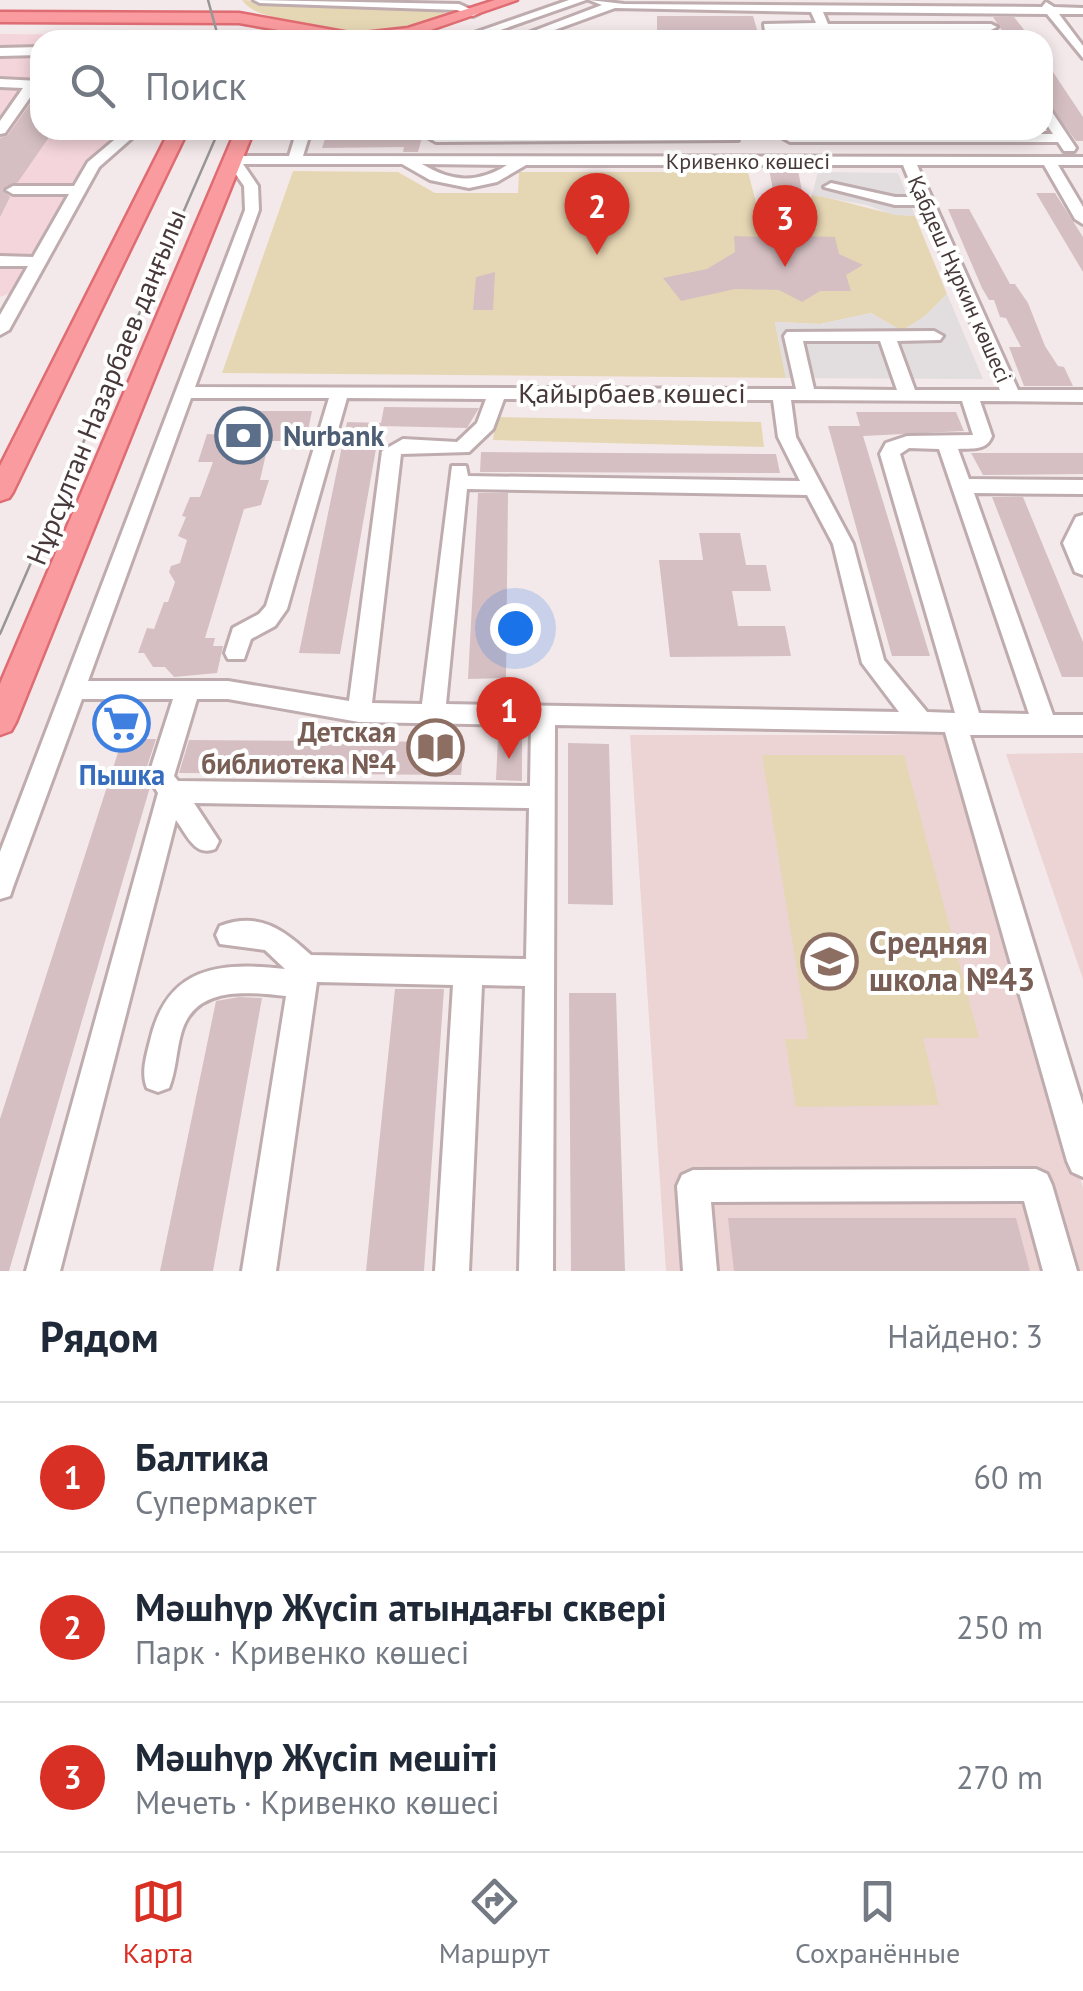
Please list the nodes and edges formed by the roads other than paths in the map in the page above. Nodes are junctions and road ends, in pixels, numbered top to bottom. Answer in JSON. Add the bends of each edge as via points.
{"nodes":[{"id":1,"x":140,"y":0,"type":"edge"},
{"id":2,"x":168,"y":0,"type":"edge"},
{"id":3,"x":232,"y":0,"type":"edge"},
{"id":4,"x":260,"y":0,"type":"edge"},
{"id":5,"x":434,"y":0,"type":"edge"},
{"id":6,"x":510,"y":0,"type":"edge"},
{"id":7,"x":580,"y":0,"type":"edge"},
{"id":8,"x":595,"y":0,"type":"edge"},
{"id":9,"x":688,"y":0,"type":"edge"},
{"id":10,"x":663,"y":5,"type":"edge"},
{"id":11,"x":842,"y":5,"type":"edge"},
{"id":12,"x":899,"y":5,"type":"edge"},
{"id":13,"x":613,"y":6,"type":"junction"},
{"id":14,"x":1047,"y":6,"type":"edge"},
{"id":15,"x":713,"y":8,"type":"junction"},
{"id":16,"x":466,"y":10,"type":"junction"},
{"id":17,"x":816,"y":10,"type":"junction"},
{"id":18,"x":983,"y":11,"type":"junction"},
{"id":19,"x":1083,"y":11,"type":"edge"},
{"id":20,"x":0,"y":17,"type":"edge"},
{"id":21,"x":98,"y":17,"type":"junction"},
{"id":22,"x":178,"y":17,"type":"junction"},
{"id":23,"x":239,"y":18,"type":"junction"},
{"id":24,"x":824,"y":27,"type":"junction"},
{"id":25,"x":991,"y":27,"type":"junction"},
{"id":26,"x":0,"y":30,"type":"edge"},
{"id":27,"x":30,"y":30,"type":"edge"},
{"id":28,"x":187,"y":30,"type":"edge"},
{"id":29,"x":245,"y":30,"type":"edge"},
{"id":30,"x":306,"y":30,"type":"edge"},
{"id":31,"x":415,"y":30,"type":"edge"},
{"id":32,"x":490,"y":30,"type":"edge"},
{"id":33,"x":545,"y":30,"type":"edge"},
{"id":34,"x":716,"y":30,"type":"edge"},
{"id":35,"x":769,"y":30,"type":"edge"},
{"id":36,"x":993,"y":30,"type":"edge"},
{"id":37,"x":30,"y":51,"type":"edge"},
{"id":38,"x":0,"y":52,"type":"edge"},
{"id":39,"x":1083,"y":54,"type":"edge"},
{"id":40,"x":0,"y":84,"type":"edge"},
{"id":41,"x":30,"y":85,"type":"edge"},
{"id":42,"x":30,"y":92,"type":"edge"},
{"id":43,"x":1053,"y":126,"type":"edge"},
{"id":44,"x":0,"y":130,"type":"edge"},
{"id":45,"x":1053,"y":138,"type":"edge"},
{"id":46,"x":1063,"y":138,"type":"junction"},
{"id":47,"x":119,"y":140,"type":"edge"},
{"id":48,"x":174,"y":140,"type":"edge"},
{"id":49,"x":241,"y":140,"type":"edge"},
{"id":50,"x":301,"y":140,"type":"edge"},
{"id":51,"x":433,"y":140,"type":"edge"},
{"id":52,"x":734,"y":140,"type":"edge"},
{"id":53,"x":790,"y":140,"type":"edge"},
{"id":54,"x":232,"y":160,"type":"junction"},
{"id":55,"x":278,"y":160,"type":"junction"},
{"id":56,"x":295,"y":160,"type":"junction"},
{"id":57,"x":413,"y":160,"type":"junction"},
{"id":58,"x":738,"y":160,"type":"junction"},
{"id":59,"x":795,"y":160,"type":"junction"},
{"id":60,"x":823,"y":161,"type":"junction"},
{"id":61,"x":908,"y":161,"type":"junction"},
{"id":62,"x":1081,"y":161,"type":"edge"},
{"id":63,"x":1049,"y":162,"type":"junction"},
{"id":64,"x":250,"y":186,"type":"junction"},
{"id":65,"x":831,"y":187,"type":"dead end"},
{"id":66,"x":12,"y":190,"type":"dead end"},
{"id":67,"x":79,"y":190,"type":"junction"},
{"id":68,"x":926,"y":201,"type":"junction"},
{"id":69,"x":1083,"y":219,"type":"edge"},
{"id":70,"x":0,"y":261,"type":"edge"},
{"id":71,"x":38,"y":262,"type":"junction"},
{"id":72,"x":8,"y":300,"type":"edge"},
{"id":73,"x":0,"y":330,"type":"edge"},
{"id":74,"x":887,"y":336,"type":"junction"},
{"id":75,"x":934,"y":336,"type":"dead end"},
{"id":76,"x":182,"y":392,"type":"junction"},
{"id":77,"x":340,"y":392,"type":"junction"},
{"id":78,"x":497,"y":393,"type":"junction"},
{"id":79,"x":780,"y":394,"type":"junction"},
{"id":80,"x":806,"y":394,"type":"junction"},
{"id":81,"x":908,"y":395,"type":"junction"},
{"id":82,"x":969,"y":396,"type":"junction"},
{"id":83,"x":1012,"y":396,"type":"junction"},
{"id":84,"x":1083,"y":396,"type":"edge"},
{"id":85,"x":950,"y":443,"type":"junction"},
{"id":86,"x":462,"y":448,"type":"junction"},
{"id":87,"x":458,"y":482,"type":"junction"},
{"id":88,"x":962,"y":486,"type":"junction"},
{"id":89,"x":1083,"y":487,"type":"edge"},
{"id":90,"x":813,"y":488,"type":"junction"},
{"id":91,"x":0,"y":492,"type":"edge"},
{"id":92,"x":1083,"y":522,"type":"edge"},
{"id":93,"x":1083,"y":567,"type":"edge"},
{"id":94,"x":236,"y":653,"type":"dead end"},
{"id":95,"x":74,"y":690,"type":"junction"},
{"id":96,"x":188,"y":690,"type":"junction"},
{"id":97,"x":358,"y":712,"type":"junction"},
{"id":98,"x":433,"y":714,"type":"junction"},
{"id":99,"x":544,"y":718,"type":"junction"},
{"id":100,"x":0,"y":722,"type":"edge"},
{"id":101,"x":922,"y":724,"type":"junction"},
{"id":102,"x":963,"y":725,"type":"junction"},
{"id":103,"x":1045,"y":725,"type":"junction"},
{"id":104,"x":1083,"y":725,"type":"edge"},
{"id":105,"x":171,"y":792,"type":"junction"},
{"id":106,"x":542,"y":797,"type":"junction"},
{"id":107,"x":206,"y":841,"type":"dead end"},
{"id":108,"x":0,"y":888,"type":"edge"},
{"id":109,"x":230,"y":935,"type":"dead end"},
{"id":110,"x":468,"y":972,"type":"junction"},
{"id":111,"x":540,"y":973,"type":"junction"},
{"id":112,"x":304,"y":976,"type":"junction"},
{"id":113,"x":158,"y":1077,"type":"dead end"},
{"id":114,"x":1077,"y":1120,"type":"edge"},
{"id":115,"x":1083,"y":1161,"type":"edge"},
{"id":116,"x":43,"y":1271,"type":"edge"},
{"id":117,"x":259,"y":1271,"type":"edge"},
{"id":118,"x":452,"y":1271,"type":"edge"},
{"id":119,"x":536,"y":1271,"type":"edge"},
{"id":120,"x":700,"y":1271,"type":"edge"},
{"id":121,"x":1060,"y":1271,"type":"edge"}],
"edges":[{"from":1,"to":21,"type":"main road"},
{"from":2,"to":22,"type":"main road"},
{"from":3,"to":23,"type":"main road"},
{"from":4,"to":16,"type":"street"},
{"from":5,"to":16,"type":"street"},
{"from":6,"to":16,"type":"main road"},
{"from":7,"to":32,"type":"street"},
{"from":8,"to":13,"type":"street"},
{"from":9,"to":10,"type":"street"},
{"from":10,"to":13,"type":"street"},
{"from":10,"to":15,"type":"street"},
{"from":11,"to":12,"type":"street"},
{"from":11,"to":17,"type":"street"},
{"from":12,"to":18,"type":"street"},
{"from":13,"to":33,"type":"street"},
{"from":14,"to":18,"type":"street"},
{"from":14,"to":19,"type":"street"},
{"from":14,"to":39,"type":"street"},
{"from":15,"to":17,"type":"street"},
{"from":15,"to":34,"type":"street"},
{"from":16,"to":31,"type":"main road"},
{"from":17,"to":24,"type":"street"},
{"from":18,"to":25,"type":"street"},
{"from":20,"to":21,"type":"main road"},
{"from":21,"to":22,"type":"main road"},
{"from":22,"to":23,"type":"main road"},
{"from":22,"to":28,"type":"main road"},
{"from":23,"to":29,"type":"main road"},
{"from":23,"to":30,"type":"main road"},
{"from":24,"to":25,"type":"street"},
{"from":24,"to":35,"type":"street"},
{"from":25,"to":36,"type":"street"},
{"from":26,"to":27,"type":"main road"},
{"from":37,"to":38,"type":"street"},
{"from":40,"to":41,"type":"street"},
{"from":42,"to":44,"type":"street"},
{"from":43,"to":46,"type":"street"},
{"from":45,"to":46,"type":"street"},
{"from":46,"to":62,"type":"street"},
{"from":47,"to":67,"type":"street"},
{"from":48,"to":91,"type":"main road","name":"Нұрсұлтан Назарбаев даңғылы"},
{"from":49,"to":54,"type":"main road","name":"Нұрсұлтан Назарбаев даңғылы"},
{"from":50,"to":56,"type":"street"},
{"from":51,"to":57,"type":"street"},
{"from":52,"to":58,"type":"street"},
{"from":53,"to":59,"type":"street"},
{"from":54,"to":55,"type":"street"},
{"from":54,"to":64,"type":"street"},
{"from":54,"to":100,"type":"main road","name":"Нұрсұлтан Назарбаев даңғылы"},
{"from":55,"to":56,"type":"street"},
{"from":55,"to":64,"type":"street","via":[[256,173]]},
{"from":56,"to":57,"type":"street"},
{"from":57,"to":58,"type":"street","name":"Кривенко көшесі","via":[[428,176],[447,181],[492,179],[524,160]]},
{"from":58,"to":59,"type":"street","name":"Кривенко көшесі"},
{"from":58,"to":60,"type":"street","via":[[788,176]]},
{"from":59,"to":60,"type":"street","name":"Кривенко көшесі"},
{"from":60,"to":61,"type":"street","name":"Кривенко көшесі"},
{"from":61,"to":63,"type":"street","name":"Кривенко көшесі"},
{"from":61,"to":68,"type":"street","name":"Қабдеш Нұркин көшесі"},
{"from":62,"to":63,"type":"street","name":"Кривенко көшесі"},
{"from":63,"to":69,"type":"street"},
{"from":64,"to":76,"type":"street","via":[[252,210]]},
{"from":65,"to":68,"type":"street"},
{"from":66,"to":67,"type":"street"},
{"from":67,"to":71,"type":"street"},
{"from":68,"to":83,"type":"street","name":"Қабдеш Нұркин көшесі"},
{"from":70,"to":71,"type":"street"},
{"from":71,"to":72,"type":"street"},
{"from":72,"to":73,"type":"street"},
{"from":74,"to":75,"type":"street"},
{"from":74,"to":80,"type":"street","via":[[793,336]]},
{"from":74,"to":81,"type":"street"},
{"from":76,"to":77,"type":"street","name":"Қайырбаев көшесі"},
{"from":76,"to":95,"type":"street"},
{"from":77,"to":78,"type":"street","name":"Қайырбаев көшесі"},
{"from":77,"to":94,"type":"street","via":[[276,609],[241,634]]},
{"from":78,"to":79,"type":"street","name":"Қайырбаев көшесі"},
{"from":78,"to":86,"type":"street","via":[[486,425]]},
{"from":79,"to":80,"type":"street","name":"Қайырбаев көшесі"},
{"from":79,"to":90,"type":"street","via":[[787,437]]},
{"from":80,"to":81,"type":"street","name":"Қайырбаев көшесі"},
{"from":81,"to":82,"type":"street","name":"Қайырбаев көшесі"},
{"from":82,"to":83,"type":"street","name":"Қайырбаев көшесі"},
{"from":82,"to":85,"type":"street","via":[[983,436]]},
{"from":83,"to":84,"type":"street","name":"Қайырбаев көшесі"},
{"from":85,"to":88,"type":"street"},
{"from":85,"to":102,"type":"street","via":[[908,442],[890,454]]},
{"from":86,"to":87,"type":"street"},
{"from":86,"to":97,"type":"street","via":[[403,444],[392,451]]},
{"from":87,"to":90,"type":"street"},
{"from":87,"to":98,"type":"street"},
{"from":88,"to":89,"type":"street"},
{"from":88,"to":103,"type":"street"},
{"from":90,"to":101,"type":"street","via":[[842,544],[873,664]]},
{"from":92,"to":93,"type":"street","via":[[1073,543]]},
{"from":95,"to":96,"type":"street"},
{"from":95,"to":108,"type":"street"},
{"from":96,"to":97,"type":"street","via":[[228,690]]},
{"from":96,"to":105,"type":"street","via":[[162,777]]},
{"from":97,"to":98,"type":"street"},
{"from":98,"to":99,"type":"street"},
{"from":99,"to":101,"type":"street"},
{"from":99,"to":106,"type":"street"},
{"from":101,"to":102,"type":"street"},
{"from":102,"to":103,"type":"street"},
{"from":102,"to":114,"type":"street"},
{"from":103,"to":104,"type":"street"},
{"from":105,"to":106,"type":"street"},
{"from":105,"to":107,"type":"street"},
{"from":105,"to":116,"type":"street"},
{"from":106,"to":111,"type":"street"},
{"from":109,"to":112,"type":"street","via":[[272,937]]},
{"from":110,"to":111,"type":"street"},
{"from":110,"to":112,"type":"street"},
{"from":110,"to":118,"type":"street"},
{"from":111,"to":119,"type":"street"},
{"from":112,"to":113,"type":"street","via":[[194,987],[172,1016]]},
{"from":112,"to":117,"type":"street"},
{"from":114,"to":115,"type":"street"},
{"from":120,"to":121,"type":"street","via":[[693,1186],[1017,1185],[1036,1185]]}]}
